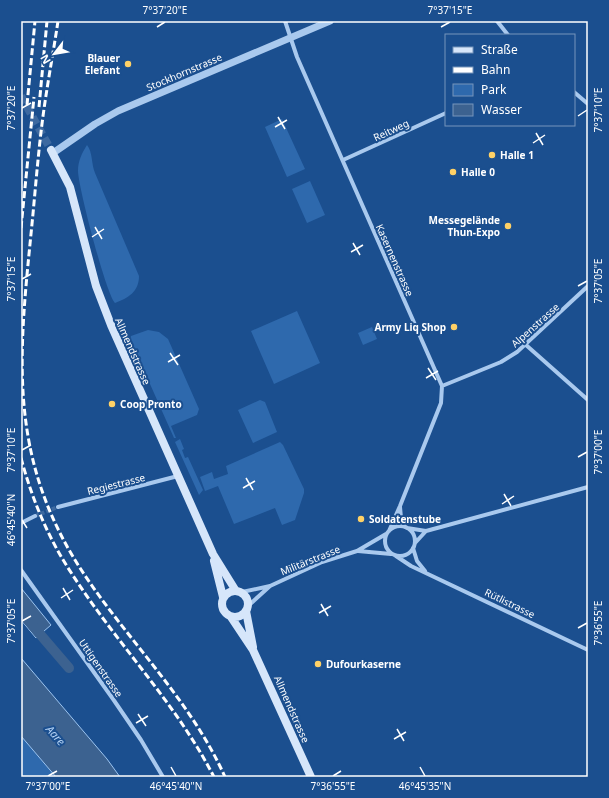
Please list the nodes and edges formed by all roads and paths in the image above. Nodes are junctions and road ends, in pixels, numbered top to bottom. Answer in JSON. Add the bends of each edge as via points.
{"nodes":[{"id":1,"x":285,"y":21,"type":"edge"},
{"id":2,"x":330,"y":21,"type":"edge"},
{"id":3,"x":496,"y":21,"type":"edge"},
{"id":4,"x":507,"y":34,"type":"edge"},
{"id":5,"x":291,"y":38,"type":"junction"},
{"id":6,"x":575,"y":93,"type":"edge"},
{"id":7,"x":588,"y":104,"type":"edge"},
{"id":8,"x":445,"y":114,"type":"edge"},
{"id":9,"x":52,"y":151,"type":"joint"},
{"id":10,"x":343,"y":160,"type":"junction"},
{"id":11,"x":588,"y":286,"type":"edge"},
{"id":12,"x":526,"y":345,"type":"junction"},
{"id":13,"x":442,"y":386,"type":"junction"},
{"id":14,"x":588,"y":400,"type":"edge"},
{"id":15,"x":178,"y":476,"type":"junction"},
{"id":16,"x":588,"y":487,"type":"edge"},
{"id":17,"x":400,"y":506,"type":"junction"},
{"id":18,"x":58,"y":507,"type":"tunnel mouth"},
{"id":19,"x":35,"y":516,"type":"tunnel mouth"},
{"id":20,"x":21,"y":523,"type":"edge"},
{"id":21,"x":406,"y":528,"type":"junction"},
{"id":22,"x":426,"y":531,"type":"junction"},
{"id":23,"x":388,"y":532,"type":"junction"},
{"id":24,"x":413,"y":546,"type":"junction"},
{"id":25,"x":357,"y":551,"type":"junction"},
{"id":26,"x":213,"y":554,"type":"junction"},
{"id":27,"x":394,"y":555,"type":"junction"},
{"id":28,"x":21,"y":570,"type":"edge"},
{"id":29,"x":425,"y":572,"type":"junction"},
{"id":30,"x":270,"y":586,"type":"junction"},
{"id":31,"x":239,"y":591,"type":"junction"},
{"id":32,"x":223,"y":597,"type":"junction"},
{"id":33,"x":247,"y":609,"type":"junction"},
{"id":34,"x":231,"y":617,"type":"junction"},
{"id":35,"x":253,"y":650,"type":"junction"},
{"id":36,"x":588,"y":650,"type":"edge"},
{"id":37,"x":163,"y":777,"type":"edge"},
{"id":38,"x":311,"y":777,"type":"edge"}],
"edges":[{"from":1,"to":5,"type":"street","name":"Kasernenstrasse"},
{"from":2,"to":5,"type":"street","name":"Stockhornstrasse"},
{"from":3,"to":4,"type":"street"},
{"from":5,"to":9,"type":"street","name":"Stockhornstrasse","via":[[118,111]]},
{"from":5,"to":10,"type":"street","name":"Kasernenstrasse"},
{"from":6,"to":7,"type":"street"},
{"from":8,"to":10,"type":"street","name":"Reitweg"},
{"from":9,"to":15,"type":"main road","name":"Allmendstrasse","via":[[70,187],[98,294]]},
{"from":10,"to":13,"type":"street","name":"Kasernenstrasse"},
{"from":11,"to":12,"type":"street","name":"Alpenstrasse"},
{"from":12,"to":13,"type":"street","name":"Alpenstrasse","via":[[501,362]]},
{"from":12,"to":14,"type":"street"},
{"from":13,"to":17,"type":"street","name":"Kasernenstrasse","via":[[441,403]]},
{"from":15,"to":18,"type":"street","name":"Regiestrasse"},
{"from":15,"to":26,"type":"main road","name":"Allmendstrasse"},
{"from":16,"to":22,"type":"street"},
{"from":17,"to":21,"type":"street"},
{"from":17,"to":23,"type":"street","name":"Kasernenstrasse"},
{"from":19,"to":20,"type":"street"},
{"from":21,"to":22,"type":"street"},
{"from":21,"to":23,"type":"street","via":[[397,526]]},
{"from":21,"to":24,"type":"street","via":[[413,535]]},
{"from":22,"to":24,"type":"street"},
{"from":23,"to":25,"type":"street","name":"Militärstrasse"},
{"from":23,"to":27,"type":"street","via":[[385,545]]},
{"from":24,"to":27,"type":"street","via":[[404,555]]},
{"from":24,"to":29,"type":"street","via":[[417,561]]},
{"from":25,"to":27,"type":"street","name":"Militärstrasse"},
{"from":25,"to":30,"type":"street","name":"Militärstrasse","via":[[322,562]]},
{"from":26,"to":31,"type":"main road","name":"Allmendstrasse"},
{"from":26,"to":32,"type":"main road","name":"Allmendstrasse"},
{"from":27,"to":29,"type":"street","name":"Rütlistrasse"},
{"from":28,"to":37,"type":"street","name":"Uttigenstrasse","via":[[113,699]]},
{"from":29,"to":36,"type":"street","name":"Rütlistrasse"},
{"from":30,"to":31,"type":"street","name":"Militärstrasse"},
{"from":30,"to":33,"type":"street","name":"Militärstrasse"},
{"from":31,"to":32,"type":"main road","via":[[228,592]]},
{"from":31,"to":33,"type":"main road","via":[[248,600]]},
{"from":32,"to":34,"type":"main road","via":[[222,609]]},
{"from":33,"to":34,"type":"main road","via":[[238,617]]},
{"from":33,"to":35,"type":"main road","name":"Allmendstrasse"},
{"from":34,"to":35,"type":"main road","name":"Allmendstrasse"},
{"from":35,"to":38,"type":"main road","name":"Allmendstrasse"}]}
